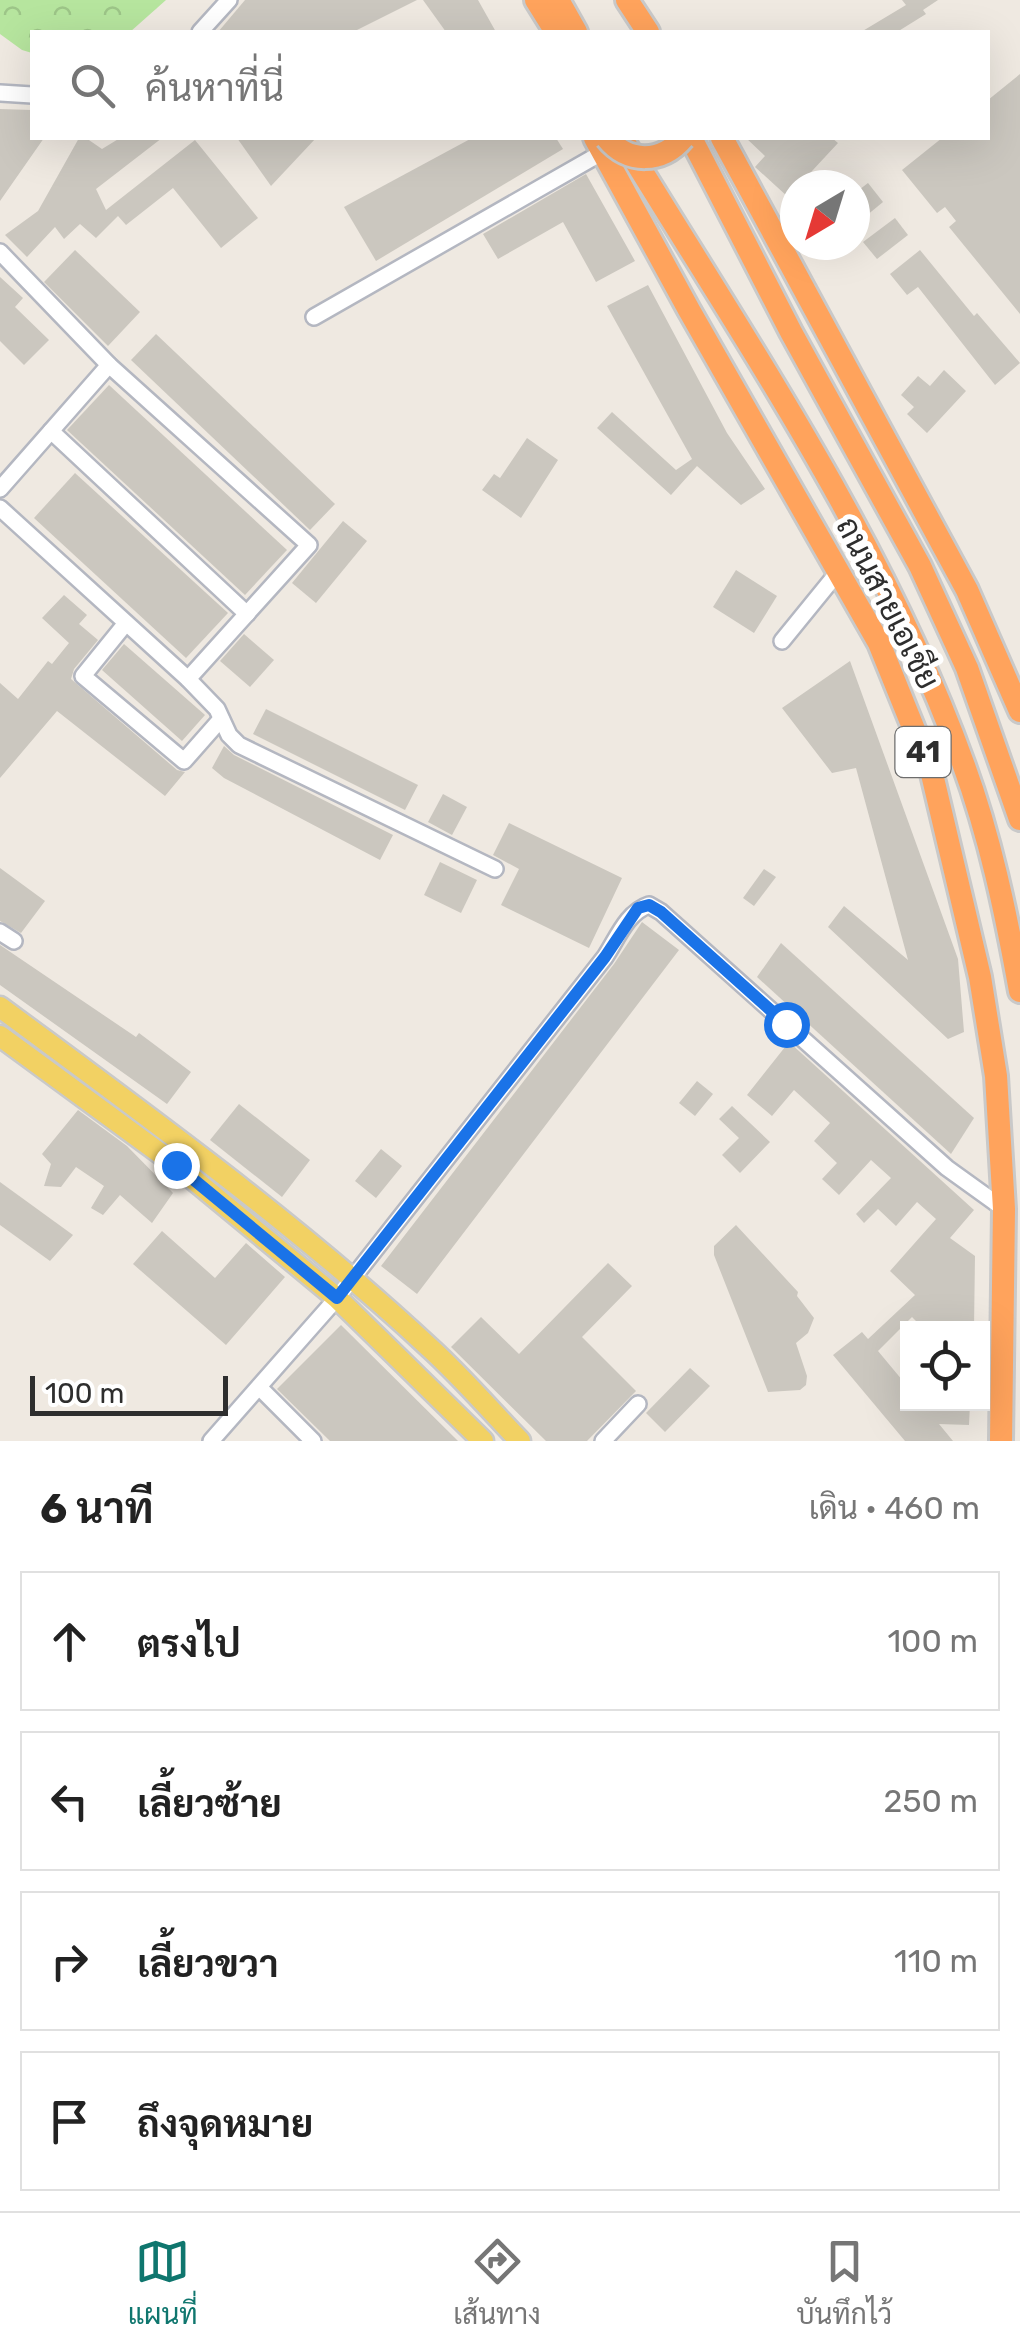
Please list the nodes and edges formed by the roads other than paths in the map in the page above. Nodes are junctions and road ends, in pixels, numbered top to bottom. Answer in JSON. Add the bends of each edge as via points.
{"nodes":[{"id":1,"x":229,"y":0,"type":"edge"},
{"id":2,"x":521,"y":0,"type":"edge"},
{"id":3,"x":536,"y":0,"type":"edge"},
{"id":4,"x":558,"y":0,"type":"edge"},
{"id":5,"x":612,"y":0,"type":"edge"},
{"id":6,"x":625,"y":0,"type":"edge"},
{"id":7,"x":644,"y":0,"type":"edge"},
{"id":8,"x":202,"y":30,"type":"edge"},
{"id":9,"x":537,"y":30,"type":"edge"},
{"id":10,"x":554,"y":30,"type":"edge"},
{"id":11,"x":575,"y":30,"type":"edge"},
{"id":12,"x":630,"y":30,"type":"edge"},
{"id":13,"x":638,"y":30,"type":"edge"},
{"id":14,"x":647,"y":30,"type":"edge"},
{"id":15,"x":662,"y":30,"type":"edge"},
{"id":16,"x":0,"y":94,"type":"edge"},
{"id":17,"x":30,"y":95,"type":"edge"},
{"id":18,"x":634,"y":140,"type":"edge"},
{"id":19,"x":684,"y":140,"type":"edge"},
{"id":20,"x":688,"y":140,"type":"edge"},
{"id":21,"x":723,"y":140,"type":"edge"},
{"id":22,"x":607,"y":141,"type":"edge"},
{"id":23,"x":0,"y":252,"type":"edge"},
{"id":24,"x":720,"y":298,"type":"junction"},
{"id":25,"x":314,"y":317,"type":"dead end"},
{"id":26,"x":109,"y":365,"type":"junction"},
{"id":27,"x":51,"y":431,"type":"junction"},
{"id":28,"x":0,"y":489,"type":"edge"},
{"id":29,"x":0,"y":508,"type":"edge"},
{"id":30,"x":839,"y":571,"type":"junction"},
{"id":31,"x":247,"y":614,"type":"junction"},
{"id":32,"x":126,"y":623,"type":"junction"},
{"id":33,"x":782,"y":641,"type":"dead end"},
{"id":34,"x":188,"y":679,"type":"junction"},
{"id":35,"x":1020,"y":712,"type":"edge"},
{"id":36,"x":221,"y":719,"type":"junction"},
{"id":37,"x":1020,"y":818,"type":"edge"},
{"id":38,"x":496,"y":869,"type":"dead end"},
{"id":39,"x":1020,"y":991,"type":"edge"},
{"id":40,"x":0,"y":1007,"type":"edge"},
{"id":41,"x":0,"y":1036,"type":"edge"},
{"id":42,"x":1004,"y":1209,"type":"junction"},
{"id":43,"x":352,"y":1279,"type":"junction"},
{"id":44,"x":337,"y":1298,"type":"junction"},
{"id":45,"x":259,"y":1386,"type":"junction"},
{"id":46,"x":638,"y":1404,"type":"dead end"},
{"id":47,"x":211,"y":1441,"type":"edge"},
{"id":48,"x":313,"y":1441,"type":"edge"},
{"id":49,"x":483,"y":1441,"type":"edge"},
{"id":50,"x":520,"y":1441,"type":"edge"},
{"id":51,"x":602,"y":1441,"type":"edge"},
{"id":52,"x":1001,"y":1441,"type":"edge"}],
"edges":[{"from":1,"to":8,"type":"street"},
{"from":2,"to":9,"type":"highway"},
{"from":3,"to":10,"type":"highway"},
{"from":4,"to":11,"type":"highway"},
{"from":5,"to":12,"type":"highway"},
{"from":6,"to":13,"type":"highway"},
{"from":6,"to":14,"type":"highway"},
{"from":7,"to":15,"type":"highway"},
{"from":16,"to":17,"type":"street"},
{"from":18,"to":24,"type":"highway"},
{"from":19,"to":22,"type":"highway","bridge":true,"via":[[642,158]]},
{"from":20,"to":37,"type":"highway","name":"ถนนสายเอเชีย","via":[[920,566],[974,686]]},
{"from":21,"to":35,"type":"highway","via":[[967,590]]},
{"from":22,"to":24,"type":"highway","name":"ถนนสายเอเชีย","number":"41"},
{"from":22,"to":25,"type":"street"},
{"from":22,"to":30,"type":"highway","name":"ถนนสายเอเชีย","number":"41","via":[[689,310]]},
{"from":23,"to":26,"type":"street"},
{"from":24,"to":39,"type":"highway","name":"ถนนสายเอเชีย","number":"41","via":[[833,487],[964,763],[1005,908]]},
{"from":26,"to":27,"type":"street"},
{"from":26,"to":31,"type":"street","via":[[309,545]]},
{"from":27,"to":28,"type":"street"},
{"from":27,"to":31,"type":"street"},
{"from":29,"to":32,"type":"street"},
{"from":30,"to":33,"type":"street"},
{"from":30,"to":42,"type":"highway","name":"ถนนสายเอเชีย","number":"41","via":[[879,643],[932,774],[983,994]]},
{"from":31,"to":34,"type":"street"},
{"from":32,"to":34,"type":"street"},
{"from":32,"to":36,"type":"street","via":[[82,676],[184,761]]},
{"from":34,"to":36,"type":"street"},
{"from":36,"to":38,"type":"street","via":[[240,745]]},
{"from":40,"to":43,"type":"main road"},
{"from":41,"to":44,"type":"main road","via":[[176,1165]]},
{"from":42,"to":43,"type":"street","via":[[946,1168],[649,905],[638,908]]},
{"from":42,"to":52,"type":"highway","name":"ถนนสายเอเชีย","number":"41"},
{"from":43,"to":44,"type":"street"},
{"from":43,"to":50,"type":"main road"},
{"from":44,"to":45,"type":"street"},
{"from":44,"to":49,"type":"main road"},
{"from":45,"to":47,"type":"street"},
{"from":45,"to":48,"type":"street"},
{"from":46,"to":51,"type":"street"}]}
